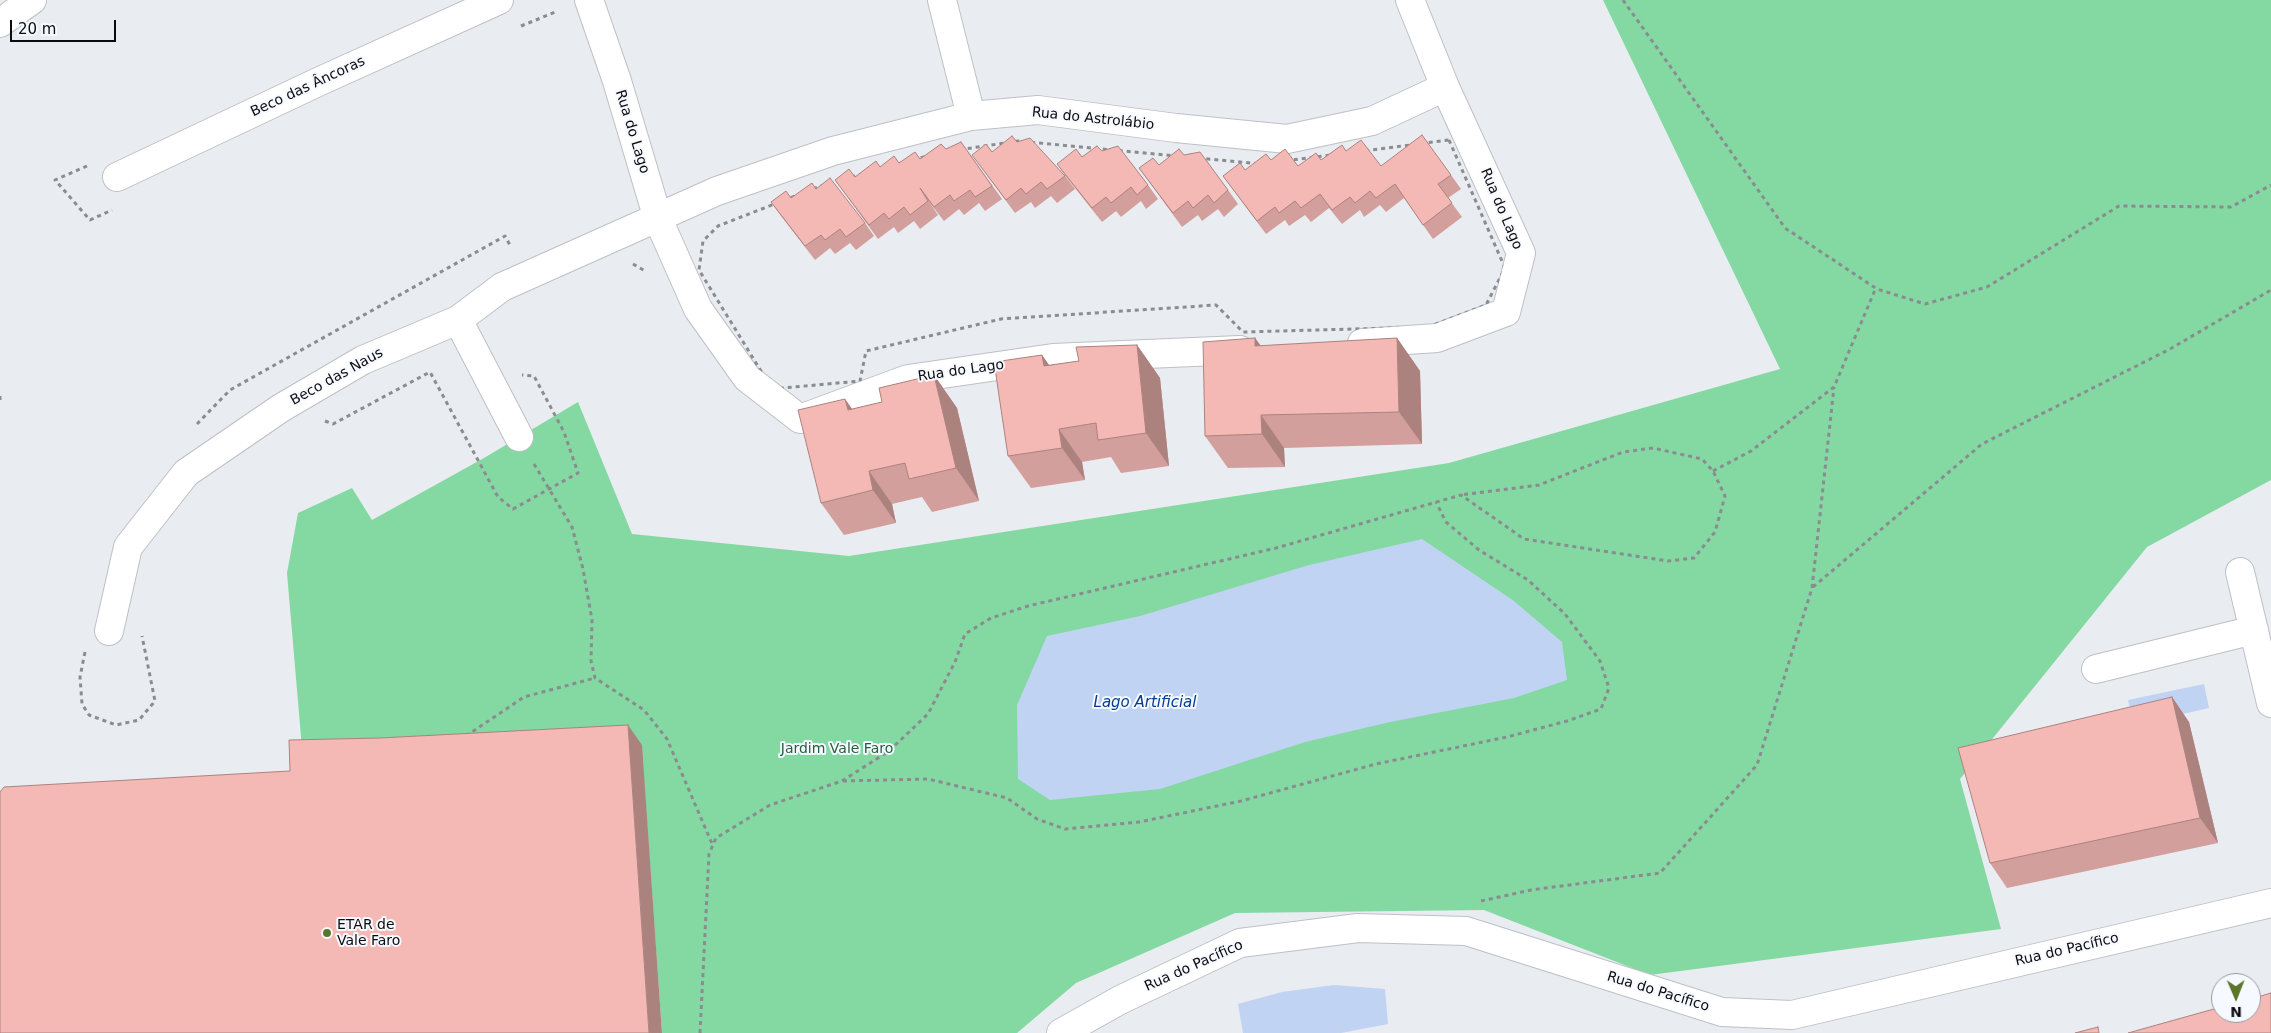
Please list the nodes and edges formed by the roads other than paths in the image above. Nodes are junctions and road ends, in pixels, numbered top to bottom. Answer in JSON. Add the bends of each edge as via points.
{"nodes":[{"id":1,"x":32,"y":0,"type":"edge"},
{"id":2,"x":499,"y":0,"type":"edge"},
{"id":3,"x":589,"y":0,"type":"edge"},
{"id":4,"x":942,"y":0,"type":"edge"},
{"id":5,"x":1410,"y":0,"type":"edge"},
{"id":6,"x":0,"y":23,"type":"edge"},
{"id":7,"x":1445,"y":87,"type":"junction"},
{"id":8,"x":972,"y":116,"type":"junction"},
{"id":9,"x":117,"y":177,"type":"dead end"},
{"id":10,"x":658,"y":219,"type":"junction"},
{"id":11,"x":458,"y":320,"type":"junction"},
{"id":12,"x":1338,"y":344,"type":"edge"},
{"id":13,"x":1269,"y":349,"type":"edge"},
{"id":14,"x":519,"y":437,"type":"road end"},
{"id":15,"x":2240,"y":572,"type":"dead end"},
{"id":16,"x":2254,"y":630,"type":"junction"},
{"id":17,"x":109,"y":631,"type":"dead end"},
{"id":18,"x":2096,"y":669,"type":"dead end"},
{"id":19,"x":2271,"y":703,"type":"edge"},
{"id":20,"x":2271,"y":903,"type":"edge"},
{"id":21,"x":1061,"y":1033,"type":"edge"}],
"edges":[{"from":1,"to":6,"type":"street"},
{"from":2,"to":9,"type":"street","name":"Beco das Âncoras"},
{"from":3,"to":10,"type":"street","name":"Rua do Lago"},
{"from":4,"to":8,"type":"street"},
{"from":5,"to":7,"type":"street","name":"Rua do Lago"},
{"from":7,"to":8,"type":"street","name":"Rua do Astrolábio","via":[[1372,120],[1287,139],[1038,110]]},
{"from":7,"to":12,"type":"street","name":"Rua do Lago","via":[[1521,253],[1506,312],[1437,338]]},
{"from":8,"to":10,"type":"street","name":"Rua do Astrolábio","via":[[833,151],[717,192]]},
{"from":10,"to":11,"type":"street","name":"Beco das Naus","via":[[502,287]]},
{"from":10,"to":13,"type":"street","name":"Rua do Lago","via":[[698,309],[714,332],[748,378],[800,419],[908,379],[1053,358]]},
{"from":11,"to":14,"type":"street"},
{"from":11,"to":17,"type":"street","name":"Beco das Naus","via":[[363,360],[281,408],[186,472],[128,547]]},
{"from":15,"to":16,"type":"street"},
{"from":16,"to":18,"type":"street"},
{"from":16,"to":19,"type":"street"},
{"from":20,"to":21,"type":"street","name":"Rua do Pacífico","via":[[1792,1015],[1722,1012],[1466,931],[1358,928],[1240,943],[1120,1000]]}]}
